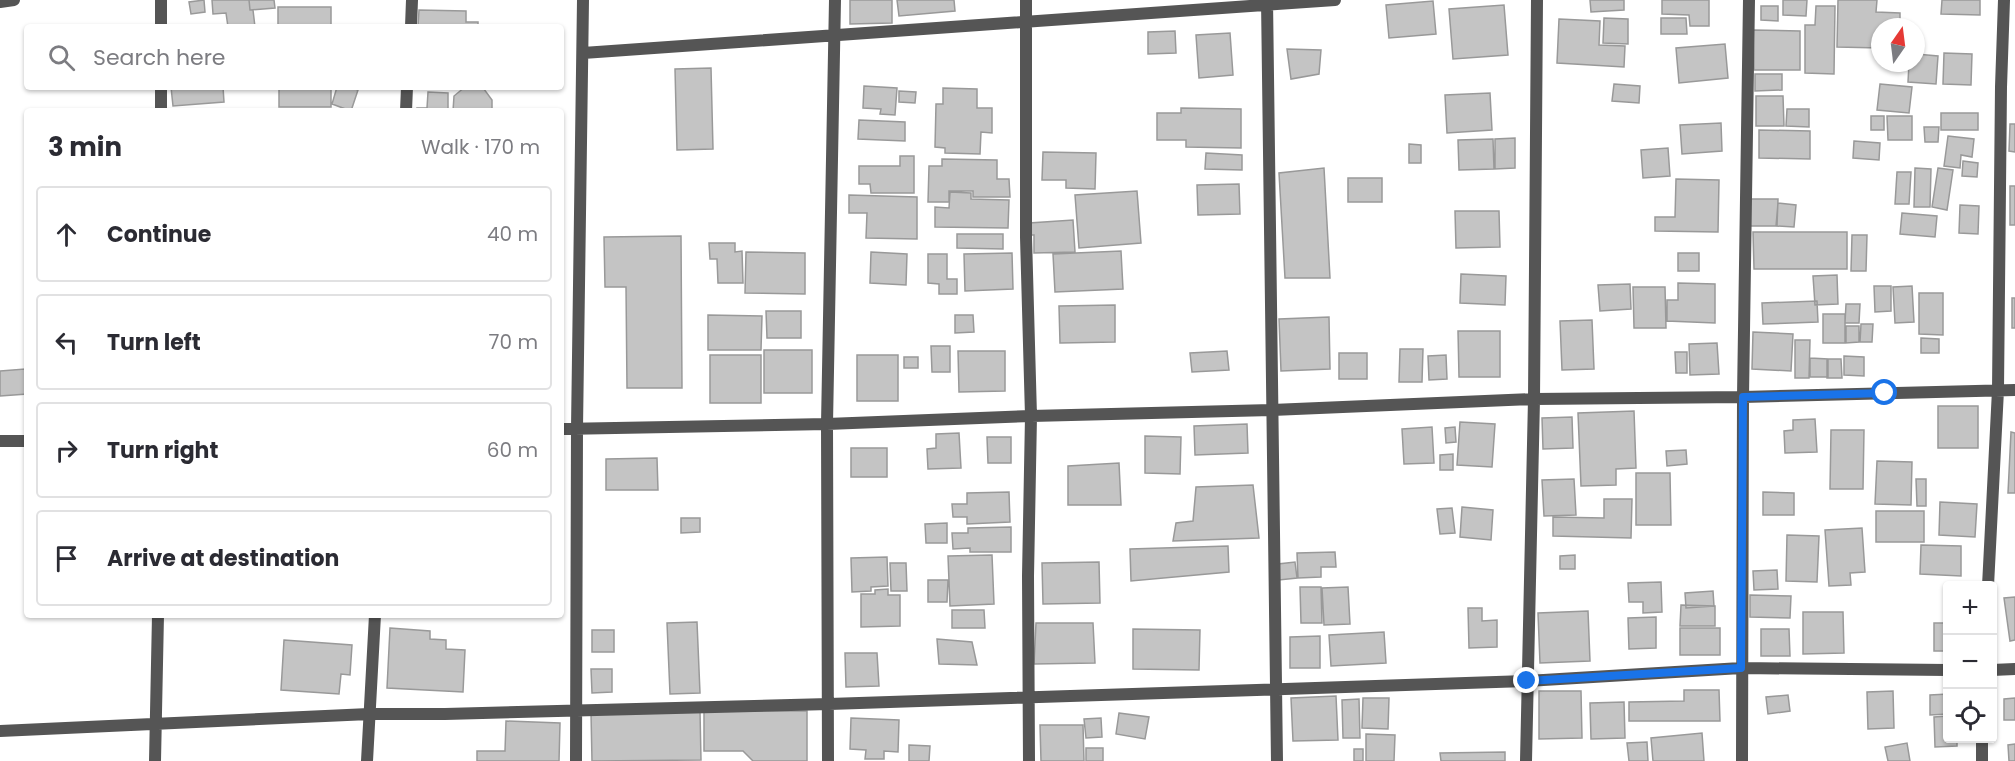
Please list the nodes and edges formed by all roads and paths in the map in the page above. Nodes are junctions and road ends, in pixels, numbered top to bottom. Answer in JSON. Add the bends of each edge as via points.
{"nodes":[{"id":1,"x":14,"y":0,"type":"edge"},
{"id":2,"x":161,"y":0,"type":"edge"},
{"id":3,"x":412,"y":0,"type":"edge"},
{"id":4,"x":583,"y":0,"type":"edge"},
{"id":5,"x":835,"y":0,"type":"edge"},
{"id":6,"x":1026,"y":0,"type":"edge"},
{"id":7,"x":1335,"y":0,"type":"edge"},
{"id":8,"x":1537,"y":0,"type":"edge"},
{"id":9,"x":1749,"y":0,"type":"edge"},
{"id":10,"x":2004,"y":0,"type":"edge"},
{"id":11,"x":0,"y":2,"type":"edge"},
{"id":12,"x":1267,"y":3,"type":"edge"},
{"id":13,"x":1026,"y":21,"type":"junction"},
{"id":14,"x":161,"y":24,"type":"edge"},
{"id":15,"x":411,"y":24,"type":"edge"},
{"id":16,"x":834,"y":35,"type":"junction"},
{"id":17,"x":583,"y":53,"type":"junction"},
{"id":18,"x":161,"y":90,"type":"edge"},
{"id":19,"x":407,"y":90,"type":"edge"},
{"id":20,"x":161,"y":108,"type":"edge"},
{"id":21,"x":405,"y":108,"type":"edge"},
{"id":22,"x":1998,"y":390,"type":"junction"},
{"id":23,"x":2015,"y":390,"type":"edge"},
{"id":24,"x":1743,"y":397,"type":"junction"},
{"id":25,"x":1534,"y":399,"type":"junction"},
{"id":26,"x":1272,"y":410,"type":"junction"},
{"id":27,"x":1031,"y":416,"type":"junction"},
{"id":28,"x":827,"y":424,"type":"junction"},
{"id":29,"x":577,"y":428,"type":"junction"},
{"id":30,"x":564,"y":429,"type":"edge"},
{"id":31,"x":0,"y":441,"type":"edge"},
{"id":32,"x":24,"y":441,"type":"edge"},
{"id":33,"x":1989,"y":581,"type":"edge"},
{"id":34,"x":158,"y":618,"type":"edge"},
{"id":35,"x":375,"y":618,"type":"edge"},
{"id":36,"x":1741,"y":668,"type":"junction"},
{"id":37,"x":2015,"y":669,"type":"edge"},
{"id":38,"x":1943,"y":670,"type":"edge"},
{"id":39,"x":1997,"y":670,"type":"edge"},
{"id":40,"x":1527,"y":681,"type":"junction"},
{"id":41,"x":1277,"y":689,"type":"junction"},
{"id":42,"x":1028,"y":698,"type":"junction"},
{"id":43,"x":829,"y":704,"type":"junction"},
{"id":44,"x":577,"y":711,"type":"junction"},
{"id":45,"x":369,"y":714,"type":"junction"},
{"id":46,"x":156,"y":725,"type":"junction"},
{"id":47,"x":0,"y":731,"type":"edge"},
{"id":48,"x":1982,"y":743,"type":"edge"},
{"id":49,"x":155,"y":761,"type":"edge"},
{"id":50,"x":367,"y":761,"type":"edge"},
{"id":51,"x":576,"y":761,"type":"edge"},
{"id":52,"x":828,"y":761,"type":"edge"},
{"id":53,"x":1029,"y":761,"type":"edge"},
{"id":54,"x":1277,"y":761,"type":"edge"},
{"id":55,"x":1526,"y":761,"type":"edge"},
{"id":56,"x":1742,"y":761,"type":"edge"},
{"id":57,"x":1982,"y":761,"type":"edge"}],
"edges":[{"from":1,"to":11,"type":"street"},
{"from":2,"to":14,"type":"street"},
{"from":3,"to":15,"type":"street"},
{"from":4,"to":17,"type":"street"},
{"from":5,"to":16,"type":"street"},
{"from":6,"to":13,"type":"street"},
{"from":7,"to":12,"type":"street"},
{"from":8,"to":25,"type":"street"},
{"from":9,"to":24,"type":"street"},
{"from":10,"to":22,"type":"street"},
{"from":12,"to":13,"type":"street"},
{"from":12,"to":26,"type":"street"},
{"from":13,"to":16,"type":"street"},
{"from":13,"to":27,"type":"street"},
{"from":16,"to":17,"type":"street"},
{"from":16,"to":28,"type":"street"},
{"from":17,"to":29,"type":"street"},
{"from":18,"to":20,"type":"street"},
{"from":19,"to":21,"type":"street"},
{"from":22,"to":23,"type":"street"},
{"from":22,"to":24,"type":"street"},
{"from":22,"to":33,"type":"street"},
{"from":24,"to":25,"type":"street"},
{"from":24,"to":36,"type":"street"},
{"from":25,"to":26,"type":"street"},
{"from":25,"to":40,"type":"street"},
{"from":26,"to":27,"type":"street"},
{"from":26,"to":41,"type":"street"},
{"from":27,"to":28,"type":"street"},
{"from":27,"to":42,"type":"street"},
{"from":28,"to":29,"type":"street"},
{"from":28,"to":43,"type":"street"},
{"from":29,"to":30,"type":"street"},
{"from":29,"to":44,"type":"street"},
{"from":31,"to":32,"type":"street"},
{"from":34,"to":46,"type":"street"},
{"from":35,"to":45,"type":"street"},
{"from":36,"to":38,"type":"street"},
{"from":36,"to":40,"type":"street"},
{"from":36,"to":56,"type":"street"},
{"from":37,"to":39,"type":"street"},
{"from":40,"to":41,"type":"street"},
{"from":40,"to":55,"type":"street"},
{"from":41,"to":42,"type":"street"},
{"from":41,"to":54,"type":"street"},
{"from":42,"to":43,"type":"street"},
{"from":42,"to":53,"type":"street"},
{"from":43,"to":44,"type":"street"},
{"from":43,"to":52,"type":"street"},
{"from":44,"to":45,"type":"street"},
{"from":44,"to":51,"type":"street"},
{"from":45,"to":46,"type":"street"},
{"from":45,"to":50,"type":"street"},
{"from":46,"to":47,"type":"street"},
{"from":46,"to":49,"type":"street"},
{"from":48,"to":57,"type":"street"}]}
